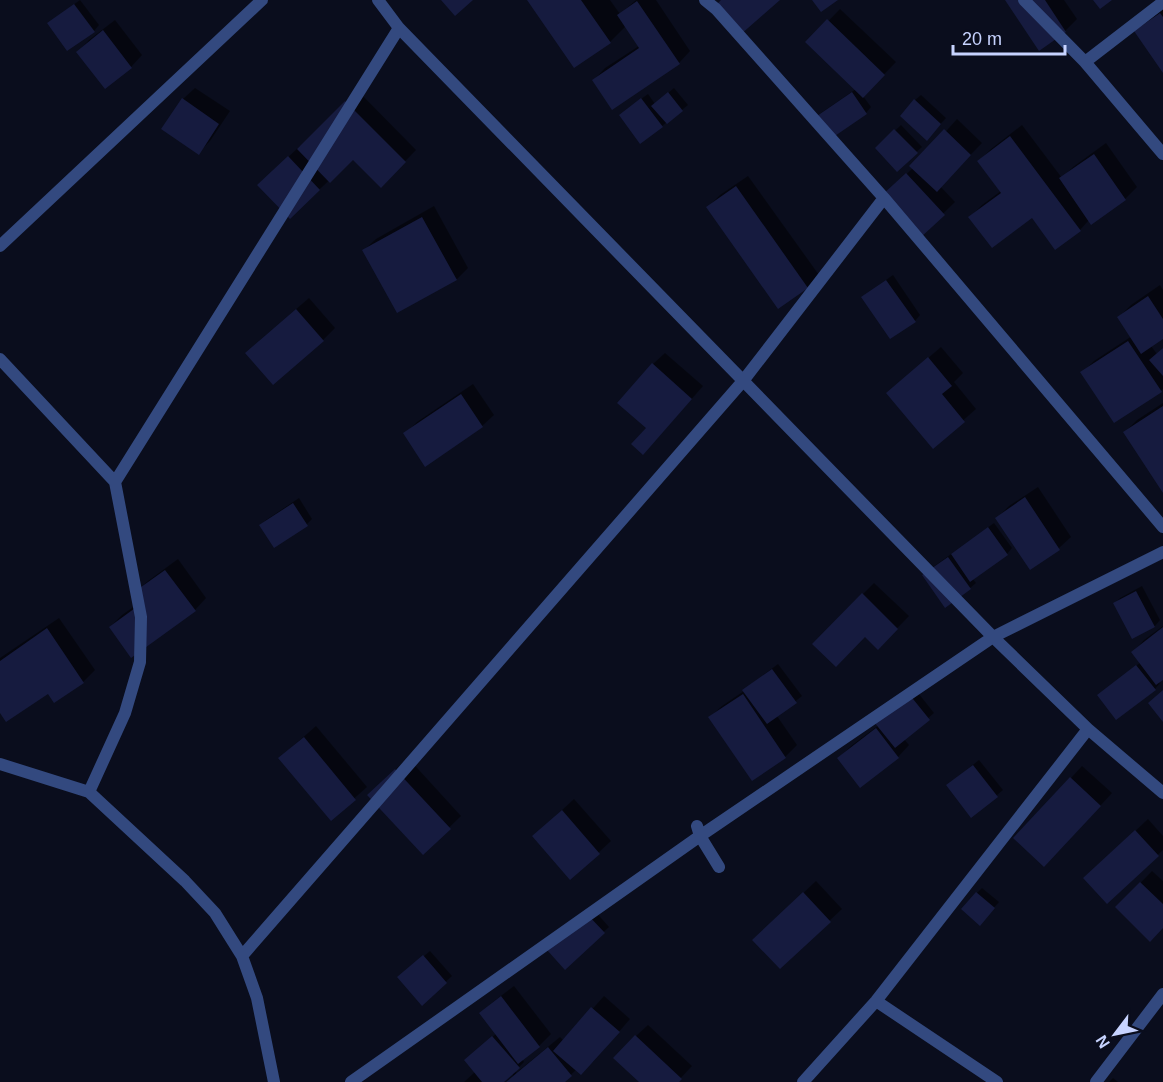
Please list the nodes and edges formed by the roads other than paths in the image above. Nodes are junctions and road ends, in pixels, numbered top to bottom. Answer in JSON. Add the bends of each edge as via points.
{"nodes":[{"id":1,"x":262,"y":0,"type":"edge"},
{"id":2,"x":378,"y":0,"type":"edge"},
{"id":3,"x":705,"y":0,"type":"edge"},
{"id":4,"x":1024,"y":0,"type":"edge"},
{"id":5,"x":1163,"y":2,"type":"edge"},
{"id":6,"x":399,"y":28,"type":"junction"},
{"id":7,"x":1085,"y":62,"type":"junction"},
{"id":8,"x":1163,"y":154,"type":"edge"},
{"id":9,"x":884,"y":198,"type":"junction"},
{"id":10,"x":0,"y":246,"type":"edge"},
{"id":11,"x":0,"y":359,"type":"edge"},
{"id":12,"x":743,"y":381,"type":"junction"},
{"id":13,"x":115,"y":482,"type":"junction"},
{"id":14,"x":1163,"y":527,"type":"edge"},
{"id":15,"x":1163,"y":552,"type":"edge"},
{"id":16,"x":993,"y":637,"type":"junction"},
{"id":17,"x":1088,"y":729,"type":"junction"},
{"id":18,"x":0,"y":764,"type":"edge"},
{"id":19,"x":89,"y":792,"type":"junction"},
{"id":20,"x":1163,"y":793,"type":"edge"},
{"id":21,"x":698,"y":831,"type":"junction"},
{"id":22,"x":718,"y":867,"type":"dead end"},
{"id":23,"x":242,"y":956,"type":"junction"},
{"id":24,"x":1163,"y":994,"type":"edge"},
{"id":25,"x":876,"y":1001,"type":"junction"},
{"id":26,"x":274,"y":1082,"type":"edge"},
{"id":27,"x":351,"y":1082,"type":"edge"},
{"id":28,"x":803,"y":1082,"type":"edge"},
{"id":29,"x":997,"y":1082,"type":"edge"},
{"id":30,"x":1096,"y":1082,"type":"edge"}],
"edges":[{"from":1,"to":10,"type":"street"},
{"from":2,"to":6,"type":"street"},
{"from":3,"to":9,"type":"street"},
{"from":4,"to":7,"type":"street"},
{"from":5,"to":7,"type":"street"},
{"from":6,"to":12,"type":"street"},
{"from":6,"to":13,"type":"street"},
{"from":7,"to":8,"type":"street"},
{"from":9,"to":12,"type":"street"},
{"from":9,"to":14,"type":"street"},
{"from":11,"to":13,"type":"street"},
{"from":12,"to":16,"type":"street"},
{"from":12,"to":23,"type":"street"},
{"from":13,"to":19,"type":"street","via":[[141,617],[140,662],[125,713]]},
{"from":15,"to":16,"type":"street"},
{"from":16,"to":17,"type":"street"},
{"from":16,"to":21,"type":"street"},
{"from":17,"to":20,"type":"street"},
{"from":17,"to":25,"type":"street"},
{"from":18,"to":19,"type":"street"},
{"from":19,"to":23,"type":"street","via":[[215,913]]},
{"from":21,"to":22,"type":"street"},
{"from":21,"to":27,"type":"street"},
{"from":23,"to":26,"type":"street","via":[[257,998]]},
{"from":24,"to":30,"type":"street"},
{"from":25,"to":28,"type":"street"},
{"from":25,"to":29,"type":"street"}]}
